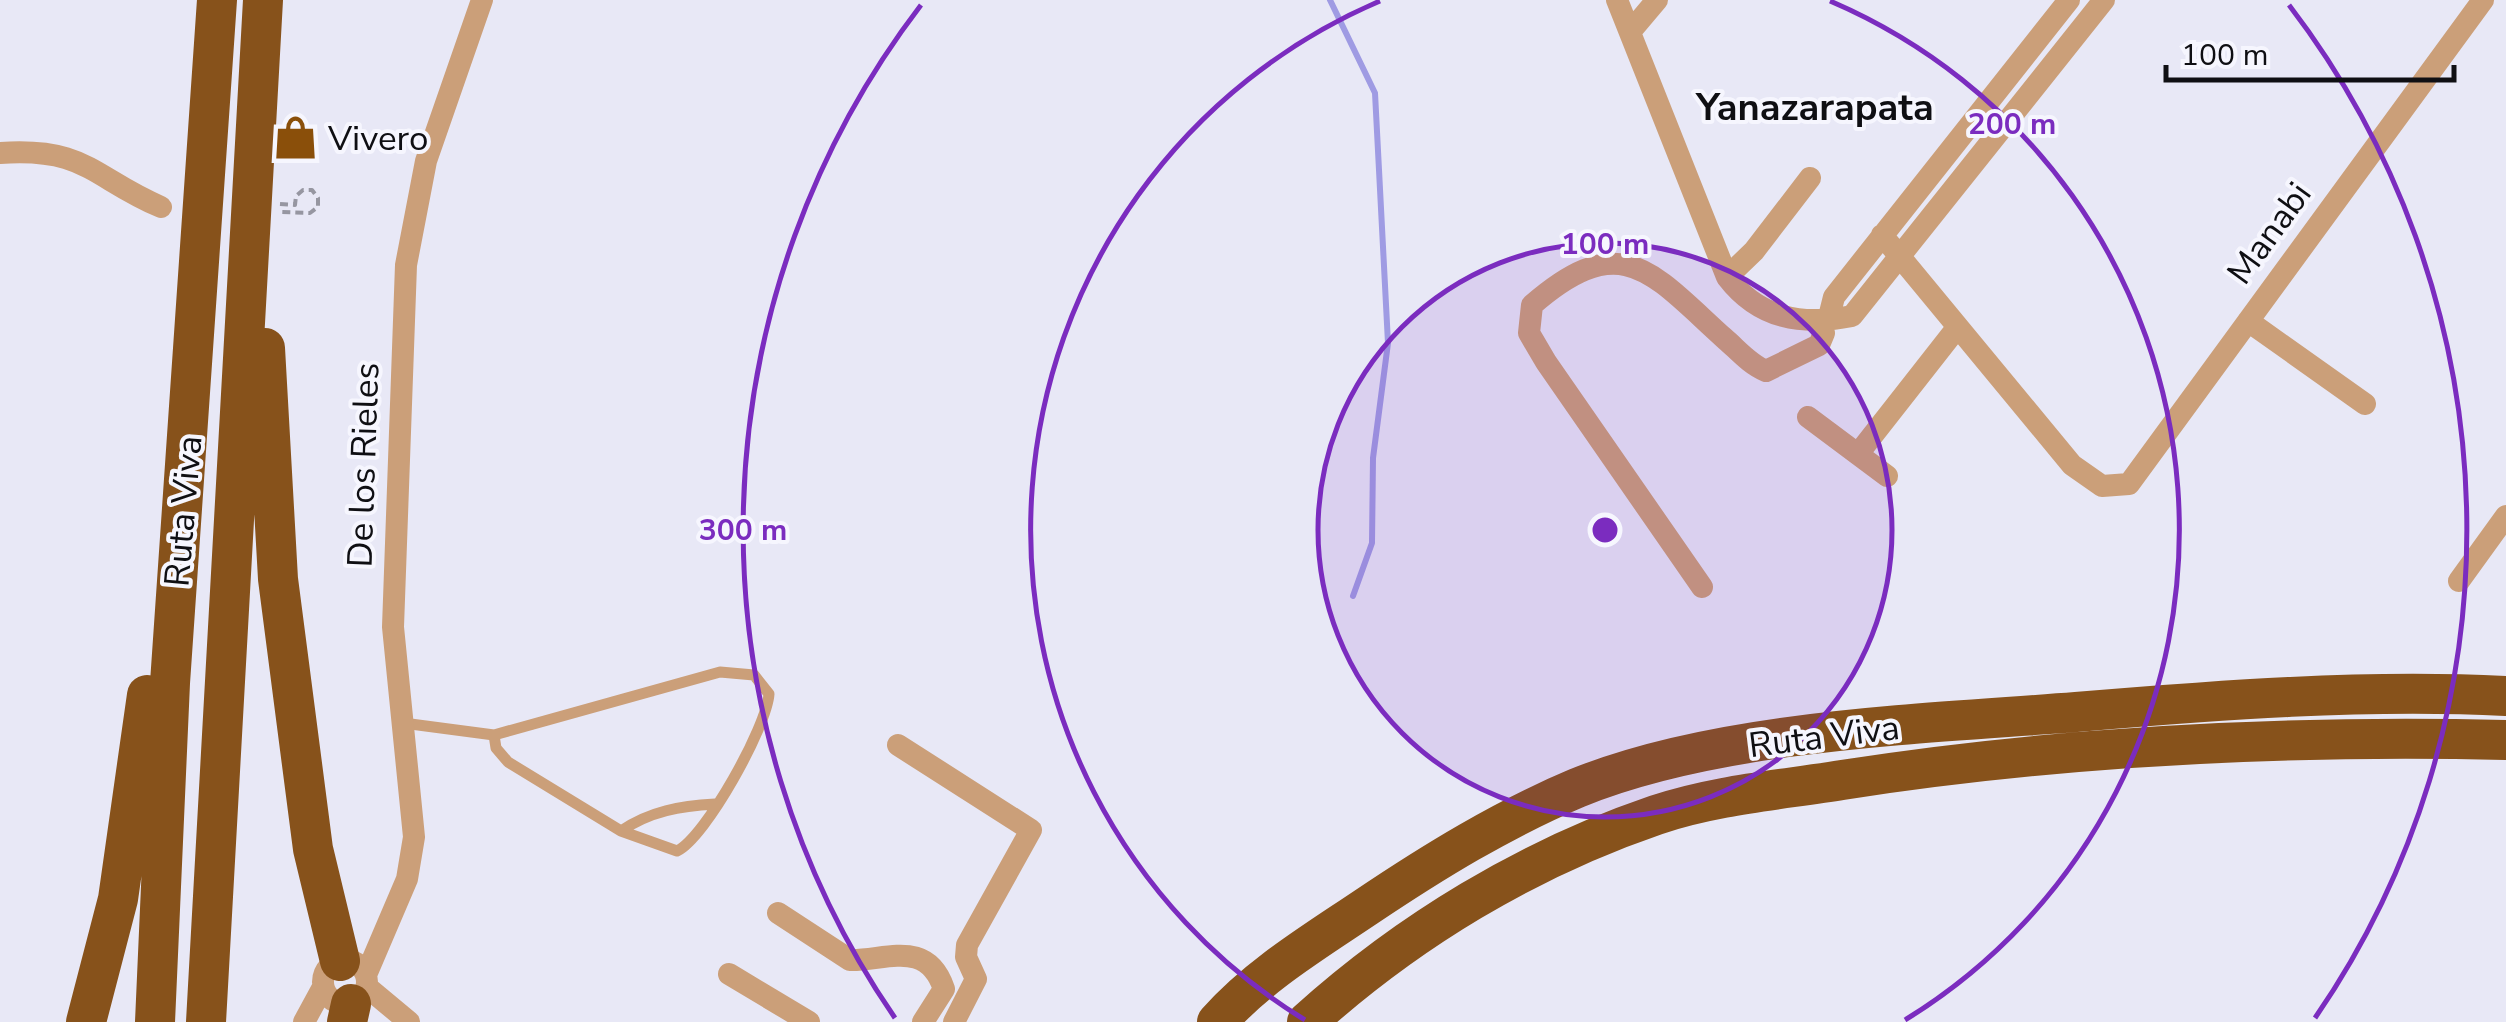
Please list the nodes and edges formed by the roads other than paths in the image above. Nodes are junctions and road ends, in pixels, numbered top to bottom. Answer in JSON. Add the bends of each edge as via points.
{"nodes":[{"id":1,"x":217,"y":0,"type":"edge"},
{"id":2,"x":263,"y":0,"type":"edge"},
{"id":3,"x":482,"y":0,"type":"edge"},
{"id":4,"x":1617,"y":0,"type":"edge"},
{"id":5,"x":1657,"y":0,"type":"edge"},
{"id":6,"x":2069,"y":0,"type":"edge"},
{"id":7,"x":2104,"y":0,"type":"edge"},
{"id":8,"x":2483,"y":0,"type":"edge"},
{"id":9,"x":1630,"y":32,"type":"junction"},
{"id":10,"x":0,"y":153,"type":"edge"},
{"id":11,"x":1810,"y":178,"type":"dead end"},
{"id":12,"x":161,"y":207,"type":"dead end"},
{"id":13,"x":1882,"y":236,"type":"junction"},
{"id":14,"x":1900,"y":260,"type":"junction"},
{"id":15,"x":1727,"y":277,"type":"junction"},
{"id":16,"x":244,"y":283,"type":"junction"},
{"id":17,"x":2248,"y":321,"type":"junction"},
{"id":18,"x":1824,"y":322,"type":"junction"},
{"id":19,"x":1956,"y":329,"type":"junction"},
{"id":20,"x":2366,"y":404,"type":"dead end"},
{"id":21,"x":1808,"y":417,"type":"dead end"},
{"id":22,"x":1858,"y":454,"type":"junction"},
{"id":23,"x":1887,"y":476,"type":"dead end"},
{"id":24,"x":2506,"y":516,"type":"edge"},
{"id":25,"x":179,"y":556,"type":"junction"},
{"id":26,"x":2459,"y":581,"type":"dead end"},
{"id":27,"x":1702,"y":587,"type":"dead end"},
{"id":28,"x":2506,"y":696,"type":"edge"},
{"id":29,"x":403,"y":723,"type":"junction"},
{"id":30,"x":494,"y":735,"type":"junction"},
{"id":31,"x":2506,"y":740,"type":"edge"},
{"id":32,"x":898,"y":745,"type":"dead end"},
{"id":33,"x":715,"y":804,"type":"junction"},
{"id":34,"x":621,"y":831,"type":"junction"},
{"id":35,"x":778,"y":914,"type":"dead end"},
{"id":36,"x":729,"y":974,"type":"dead end"},
{"id":37,"x":349,"y":989,"type":"edge"},
{"id":38,"x":86,"y":1022,"type":"edge"},
{"id":39,"x":154,"y":1022,"type":"edge"},
{"id":40,"x":206,"y":1022,"type":"edge"},
{"id":41,"x":306,"y":1022,"type":"edge"},
{"id":42,"x":408,"y":1022,"type":"edge"},
{"id":43,"x":809,"y":1022,"type":"edge"},
{"id":44,"x":923,"y":1022,"type":"edge"},
{"id":45,"x":954,"y":1022,"type":"edge"},
{"id":46,"x":1217,"y":1022,"type":"edge"},
{"id":47,"x":1306,"y":1022,"type":"edge"}],
"edges":[{"from":1,"to":25,"type":"highway","name":"Ruta Viva"},
{"from":2,"to":16,"type":"highway","name":"Ruta Viva"},
{"from":3,"to":29,"type":"street","name":"De los Rieles","via":[[426,160],[406,266],[394,627]]},
{"from":4,"to":9,"type":"street"},
{"from":5,"to":9,"type":"street"},
{"from":6,"to":13,"type":"street"},
{"from":7,"to":14,"type":"street"},
{"from":8,"to":17,"type":"street","name":"Manabi"},
{"from":9,"to":15,"type":"street"},
{"from":10,"to":12,"type":"street","via":[[63,156]]},
{"from":11,"to":15,"type":"street"},
{"from":13,"to":14,"type":"street"},
{"from":13,"to":18,"type":"street","via":[[1834,297]]},
{"from":14,"to":18,"type":"street","via":[[1852,316]]},
{"from":14,"to":19,"type":"street"},
{"from":15,"to":18,"type":"street","via":[[1760,310]]},
{"from":16,"to":37,"type":"highway","via":[[264,333],[278,579],[313,849]]},
{"from":16,"to":40,"type":"highway","name":"Ruta Viva"},
{"from":17,"to":19,"type":"street","name":"Manabi","via":[[2138,476],[2115,488],[2072,465]]},
{"from":17,"to":20,"type":"street"},
{"from":18,"to":27,"type":"street","via":[[1819,345],[1766,371],[1659,279],[1630,263],[1594,264],[1532,305],[1529,333],[1546,362]]},
{"from":19,"to":22,"type":"street"},
{"from":21,"to":22,"type":"street"},
{"from":22,"to":23,"type":"street"},
{"from":24,"to":26,"type":"street"},
{"from":25,"to":38,"type":"highway","via":[[152,644],[118,900]]},
{"from":25,"to":39,"type":"highway","name":"Ruta Viva"},
{"from":28,"to":46,"type":"highway","name":"Ruta Viva","via":[[2397,691],[2245,698],[1890,727],[1721,749],[1579,787],[1496,828],[1282,964]]},
{"from":29,"to":30,"type":"lane"},
{"from":29,"to":37,"type":"street","name":"De los Rieles","via":[[414,837],[408,879],[386,939]]},
{"from":30,"to":33,"type":"lane","via":[[706,675],[754,675],[770,694],[768,713]]},
{"from":30,"to":34,"type":"lane","via":[[508,762]]},
{"from":31,"to":47,"type":"highway","name":"Ruta Viva","via":[[2059,752],[1709,801],[1610,832],[1535,865],[1372,966]]},
{"from":32,"to":45,"type":"street","via":[[1031,830],[967,945],[976,980]]},
{"from":33,"to":34,"type":"lane","via":[[648,815]]},
{"from":33,"to":34,"type":"lane","via":[[694,838],[677,851]]},
{"from":35,"to":44,"type":"street","via":[[850,960],[904,952],[930,968],[944,988]]},
{"from":36,"to":43,"type":"street"},
{"from":37,"to":41,"type":"street","name":"De los Rieles"},
{"from":37,"to":42,"type":"street"}]}
